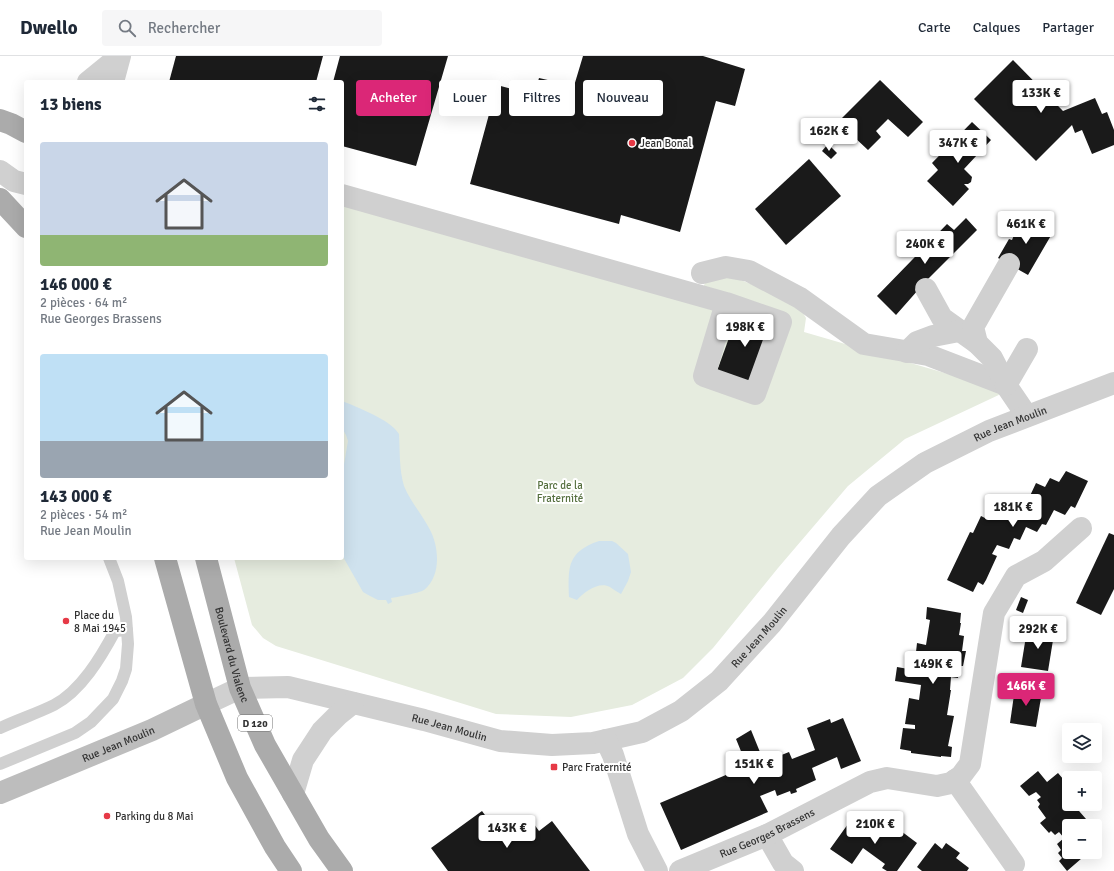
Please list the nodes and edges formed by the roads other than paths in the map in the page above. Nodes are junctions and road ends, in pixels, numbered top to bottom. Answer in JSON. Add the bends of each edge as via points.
{"nodes":[{"id":1,"x":120,"y":56,"type":"edge"},
{"id":2,"x":90,"y":80,"type":"edge"},
{"id":3,"x":114,"y":80,"type":"edge"},
{"id":4,"x":0,"y":171,"type":"edge"},
{"id":5,"x":24,"y":184,"type":"edge"},
{"id":6,"x":344,"y":196,"type":"edge"},
{"id":7,"x":0,"y":199,"type":"edge"},
{"id":8,"x":24,"y":225,"type":"edge"},
{"id":9,"x":1009,"y":264,"type":"dead end"},
{"id":10,"x":702,"y":273,"type":"dead end"},
{"id":11,"x":926,"y":290,"type":"dead end"},
{"id":12,"x":726,"y":303,"type":"dead end"},
{"id":13,"x":959,"y":331,"type":"junction"},
{"id":14,"x":977,"y":343,"type":"junction"},
{"id":15,"x":1027,"y":348,"type":"dead end"},
{"id":16,"x":907,"y":352,"type":"junction"},
{"id":17,"x":1114,"y":383,"type":"edge"},
{"id":18,"x":1006,"y":385,"type":"junction"},
{"id":19,"x":1027,"y":416,"type":"junction"},
{"id":20,"x":1081,"y":528,"type":"dead end"},
{"id":21,"x":110,"y":560,"type":"edge"},
{"id":22,"x":166,"y":560,"type":"edge"},
{"id":23,"x":207,"y":560,"type":"edge"},
{"id":24,"x":126,"y":630,"type":"junction"},
{"id":25,"x":240,"y":688,"type":"junction"},
{"id":26,"x":353,"y":703,"type":"junction"},
{"id":27,"x":206,"y":704,"type":"junction"},
{"id":28,"x":0,"y":728,"type":"edge"},
{"id":29,"x":606,"y":740,"type":"junction"},
{"id":30,"x":0,"y":764,"type":"edge"},
{"id":31,"x":955,"y":780,"type":"junction"},
{"id":32,"x":0,"y":793,"type":"edge"},
{"id":33,"x":293,"y":794,"type":"junction"},
{"id":34,"x":767,"y":835,"type":"junction"},
{"id":35,"x":1014,"y":864,"type":"dead end"},
{"id":36,"x":291,"y":871,"type":"edge"},
{"id":37,"x":342,"y":871,"type":"edge"},
{"id":38,"x":657,"y":871,"type":"edge"},
{"id":39,"x":680,"y":871,"type":"edge"},
{"id":40,"x":793,"y":871,"type":"edge"}],
"edges":[{"from":1,"to":2,"type":"street"},
{"from":1,"to":3,"type":"street"},
{"from":4,"to":5,"type":"street","via":[[14,181]]},
{"from":6,"to":12,"type":"street"},
{"from":7,"to":8,"type":"main road"},
{"from":9,"to":14,"type":"street","via":[[973,327]]},
{"from":10,"to":16,"type":"street","via":[[726,267],[749,270],[800,298],[864,344]]},
{"from":11,"to":13,"type":"street","via":[[942,318]]},
{"from":13,"to":14,"type":"street"},
{"from":13,"to":16,"type":"street","via":[[917,342]]},
{"from":14,"to":18,"type":"street","via":[[992,358]]},
{"from":15,"to":18,"type":"street"},
{"from":16,"to":18,"type":"street","via":[[928,355]]},
{"from":17,"to":19,"type":"street","name":"Rue Jean Moulin"},
{"from":18,"to":19,"type":"street"},
{"from":19,"to":29,"type":"street","name":"Rue Jean Moulin","via":[[989,431],[925,463],[878,496],[842,536],[772,623],[719,681],[681,711],[642,732]]},
{"from":20,"to":31,"type":"street","name":"Rue Georges Brassens","via":[[1044,562],[1016,576],[994,613],[970,764]]},
{"from":21,"to":24,"type":"lane","via":[[118,581],[126,617]]},
{"from":22,"to":27,"type":"main road"},
{"from":23,"to":25,"type":"main road","name":"Boulevard du Vialenc","number":"D 120"},
{"from":24,"to":28,"type":"lane","via":[[115,632],[105,651],[78,688],[55,704]]},
{"from":24,"to":30,"type":"lane","via":[[126,669],[113,699],[102,711],[75,733]]},
{"from":25,"to":26,"type":"street","name":"Rue Jean Moulin","via":[[288,687]]},
{"from":25,"to":27,"type":"street","name":"Rue Jean Moulin"},
{"from":25,"to":33,"type":"main road","name":"Boulevard du Vialenc","number":"D 120","via":[[265,744]]},
{"from":26,"to":29,"type":"street","name":"Rue Jean Moulin","via":[[500,741],[552,745]]},
{"from":26,"to":33,"type":"street","via":[[322,731],[303,760]]},
{"from":27,"to":32,"type":"street","name":"Rue Jean Moulin","via":[[152,730]]},
{"from":27,"to":36,"type":"main road","via":[[237,778]]},
{"from":29,"to":38,"type":"street","via":[[638,834]]},
{"from":31,"to":34,"type":"street","name":"Rue Georges Brassens","via":[[937,786],[887,778],[870,782]]},
{"from":31,"to":35,"type":"street"},
{"from":33,"to":37,"type":"main road","name":"Boulevard du Vialenc","number":"D 120","via":[[319,839]]},
{"from":34,"to":39,"type":"street","name":"Rue Georges Brassens"},
{"from":34,"to":40,"type":"street","via":[[783,863]]}]}
